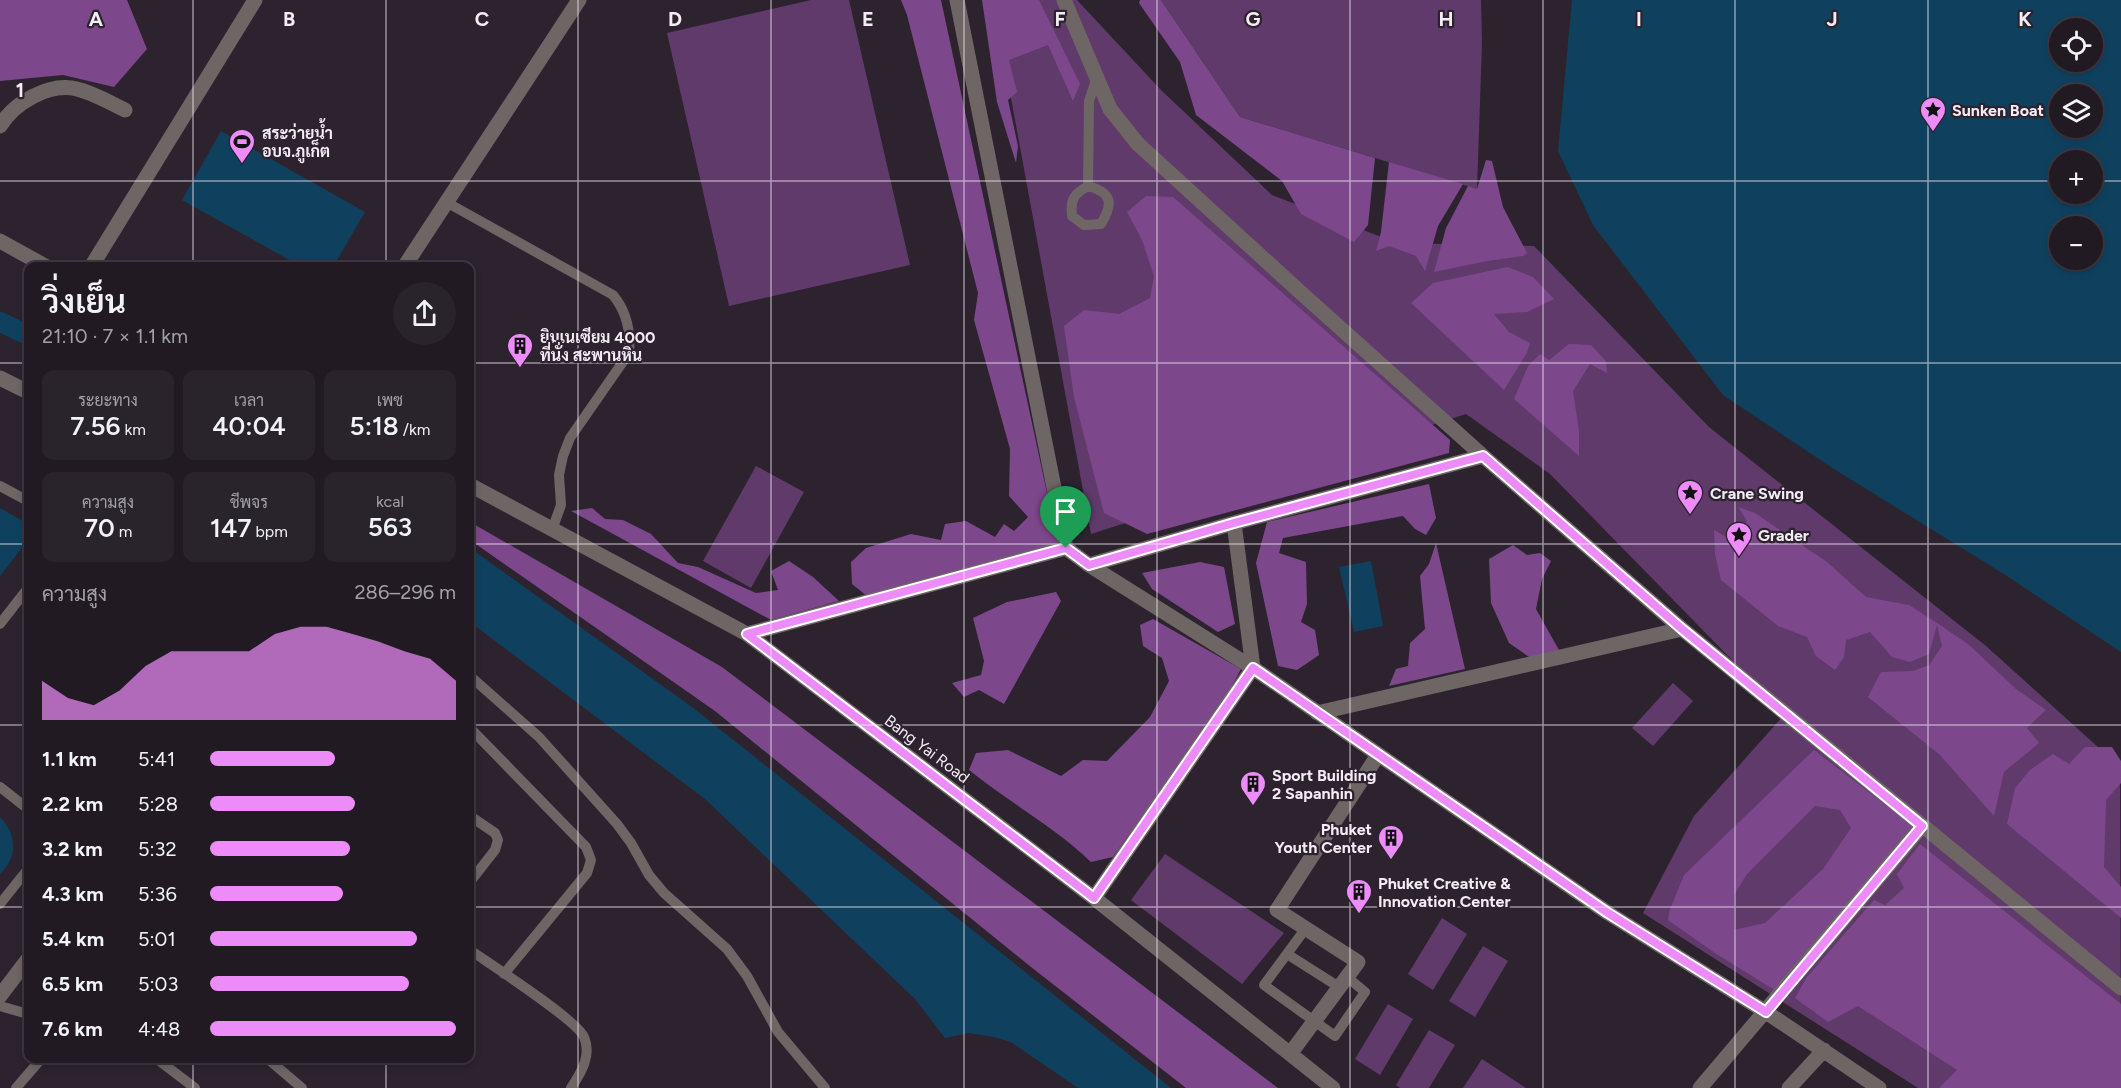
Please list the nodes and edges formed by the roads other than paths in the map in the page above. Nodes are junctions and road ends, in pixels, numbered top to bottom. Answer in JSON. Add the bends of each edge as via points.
{"nodes":[{"id":1,"x":255,"y":0,"type":"edge"},
{"id":2,"x":579,"y":0,"type":"edge"},
{"id":3,"x":957,"y":0,"type":"edge"},
{"id":4,"x":1064,"y":0,"type":"edge"},
{"id":5,"x":1097,"y":77,"type":"junction"},
{"id":6,"x":125,"y":111,"type":"dead end"},
{"id":7,"x":0,"y":126,"type":"edge"},
{"id":8,"x":1089,"y":186,"type":"dead end"},
{"id":9,"x":446,"y":202,"type":"junction"},
{"id":10,"x":0,"y":241,"type":"edge"},
{"id":11,"x":38,"y":262,"type":"edge"},
{"id":12,"x":94,"y":262,"type":"edge"},
{"id":13,"x":407,"y":262,"type":"edge"},
{"id":14,"x":0,"y":378,"type":"edge"},
{"id":15,"x":24,"y":388,"type":"edge"},
{"id":16,"x":1483,"y":456,"type":"junction"},
{"id":17,"x":0,"y":486,"type":"edge"},
{"id":18,"x":474,"y":488,"type":"edge"},
{"id":19,"x":24,"y":499,"type":"edge"},
{"id":20,"x":1234,"y":523,"type":"junction"},
{"id":21,"x":552,"y":530,"type":"junction"},
{"id":22,"x":1066,"y":548,"type":"junction"},
{"id":23,"x":1089,"y":565,"type":"junction"},
{"id":24,"x":24,"y":593,"type":"edge"},
{"id":25,"x":0,"y":624,"type":"edge"},
{"id":26,"x":1682,"y":629,"type":"junction"},
{"id":27,"x":747,"y":634,"type":"junction"},
{"id":28,"x":1253,"y":668,"type":"junction"},
{"id":29,"x":474,"y":679,"type":"edge"},
{"id":30,"x":1317,"y":713,"type":"junction"},
{"id":31,"x":474,"y":732,"type":"edge"},
{"id":32,"x":1378,"y":755,"type":"junction"},
{"id":33,"x":0,"y":787,"type":"edge"},
{"id":34,"x":24,"y":806,"type":"edge"},
{"id":35,"x":474,"y":819,"type":"edge"},
{"id":36,"x":1922,"y":826,"type":"junction"},
{"id":37,"x":24,"y":874,"type":"edge"},
{"id":38,"x":474,"y":877,"type":"edge"},
{"id":39,"x":1094,"y":898,"type":"junction"},
{"id":40,"x":0,"y":904,"type":"edge"},
{"id":41,"x":1306,"y":928,"type":"junction"},
{"id":42,"x":474,"y":953,"type":"edge"},
{"id":43,"x":1287,"y":954,"type":"junction"},
{"id":44,"x":24,"y":964,"type":"edge"},
{"id":45,"x":504,"y":974,"type":"junction"},
{"id":46,"x":1343,"y":982,"type":"junction"},
{"id":47,"x":2121,"y":988,"type":"edge"},
{"id":48,"x":0,"y":996,"type":"edge"},
{"id":49,"x":0,"y":1006,"type":"edge"},
{"id":50,"x":1766,"y":1012,"type":"junction"},
{"id":51,"x":24,"y":1013,"type":"edge"},
{"id":52,"x":1314,"y":1021,"type":"junction"},
{"id":53,"x":1824,"y":1050,"type":"junction"},
{"id":54,"x":1290,"y":1054,"type":"junction"},
{"id":55,"x":38,"y":1063,"type":"edge"},
{"id":56,"x":162,"y":1063,"type":"edge"},
{"id":57,"x":273,"y":1063,"type":"edge"},
{"id":58,"x":16,"y":1088,"type":"edge"},
{"id":59,"x":195,"y":1088,"type":"edge"},
{"id":60,"x":302,"y":1088,"type":"edge"},
{"id":61,"x":571,"y":1088,"type":"edge"},
{"id":62,"x":825,"y":1088,"type":"edge"},
{"id":63,"x":1333,"y":1088,"type":"edge"},
{"id":64,"x":1700,"y":1088,"type":"edge"},
{"id":65,"x":1789,"y":1088,"type":"edge"},
{"id":66,"x":1879,"y":1088,"type":"edge"}],
"edges":[{"from":1,"to":12,"type":"street"},
{"from":2,"to":9,"type":"street"},
{"from":3,"to":22,"type":"street"},
{"from":4,"to":5,"type":"street"},
{"from":5,"to":8,"type":"lane","via":[[1089,101]]},
{"from":5,"to":16,"type":"street","via":[[1110,109],[1138,144]]},
{"from":6,"to":7,"type":"street","via":[[75,88],[53,89],[21,102]]},
{"from":9,"to":13,"type":"street"},
{"from":9,"to":21,"type":"lane","via":[[614,295],[622,307],[629,352],[570,438],[559,475],[561,505]]},
{"from":10,"to":11,"type":"street"},
{"from":14,"to":15,"type":"street"},
{"from":16,"to":20,"type":"street"},
{"from":16,"to":26,"type":"street"},
{"from":17,"to":19,"type":"lane"},
{"from":18,"to":21,"type":"street","name":"Bang Yai Road"},
{"from":20,"to":23,"type":"street"},
{"from":20,"to":28,"type":"street"},
{"from":21,"to":27,"type":"street","name":"Bang Yai Road"},
{"from":22,"to":23,"type":"street"},
{"from":22,"to":27,"type":"street"},
{"from":23,"to":28,"type":"street"},
{"from":24,"to":25,"type":"lane"},
{"from":26,"to":30,"type":"street"},
{"from":26,"to":36,"type":"street"},
{"from":27,"to":39,"type":"street","name":"Bang Yai Road"},
{"from":28,"to":30,"type":"street"},
{"from":28,"to":39,"type":"street"},
{"from":29,"to":62,"type":"lane","via":[[539,736],[617,824],[664,893],[727,949],[747,976],[771,1022]]},
{"from":30,"to":32,"type":"street"},
{"from":31,"to":45,"type":"lane","via":[[586,847],[591,860],[587,873]]},
{"from":32,"to":41,"type":"street","via":[[1277,910]]},
{"from":32,"to":50,"type":"street","via":[[1608,913]]},
{"from":33,"to":34,"type":"lane"},
{"from":35,"to":38,"type":"lane","via":[[495,832],[498,840]]},
{"from":36,"to":47,"type":"street"},
{"from":36,"to":50,"type":"street"},
{"from":37,"to":40,"type":"lane"},
{"from":39,"to":54,"type":"street","name":"Bang Yai Road"},
{"from":41,"to":43,"type":"lane"},
{"from":41,"to":46,"type":"street","via":[[1358,962]]},
{"from":42,"to":45,"type":"lane"},
{"from":43,"to":46,"type":"lane"},
{"from":43,"to":52,"type":"lane","via":[[1264,985]]},
{"from":44,"to":48,"type":"street"},
{"from":45,"to":61,"type":"lane","via":[[581,1031],[586,1045],[585,1060]]},
{"from":46,"to":52,"type":"street"},
{"from":46,"to":52,"type":"lane","via":[[1365,992],[1335,1036]]},
{"from":49,"to":51,"type":"lane"},
{"from":50,"to":53,"type":"street"},
{"from":50,"to":64,"type":"street"},
{"from":52,"to":54,"type":"street"},
{"from":53,"to":65,"type":"street"},
{"from":53,"to":66,"type":"street"},
{"from":54,"to":63,"type":"street","name":"Bang Yai Road"},
{"from":55,"to":58,"type":"lane"},
{"from":56,"to":59,"type":"lane"},
{"from":57,"to":60,"type":"lane"}]}
